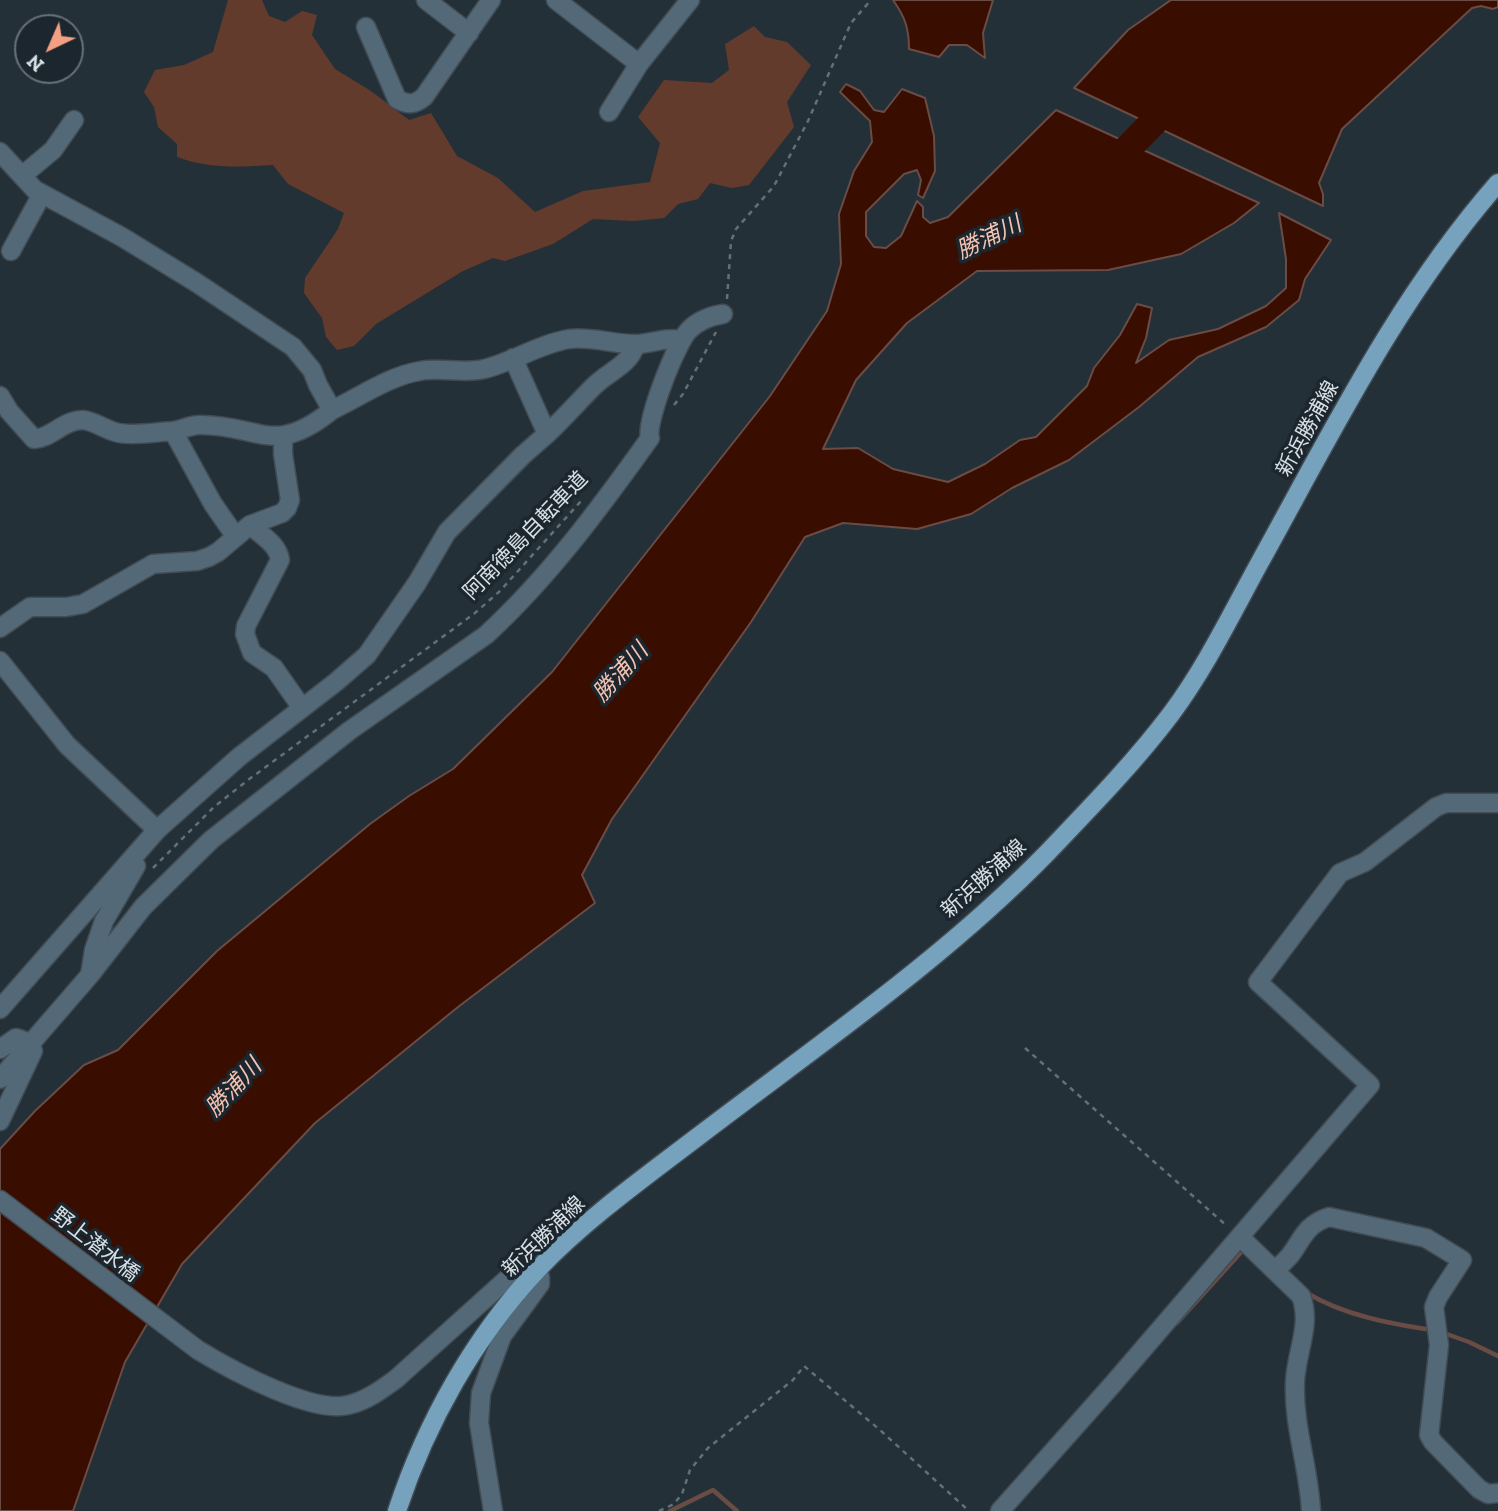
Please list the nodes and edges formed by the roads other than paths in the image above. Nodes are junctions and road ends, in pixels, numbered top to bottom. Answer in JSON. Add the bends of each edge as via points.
{"nodes":[{"id":1,"x":426,"y":0,"type":"edge"},
{"id":2,"x":491,"y":0,"type":"edge"},
{"id":3,"x":556,"y":0,"type":"edge"},
{"id":4,"x":690,"y":0,"type":"edge"},
{"id":5,"x":366,"y":27,"type":"dead end"},
{"id":6,"x":469,"y":33,"type":"junction"},
{"id":7,"x":639,"y":64,"type":"junction"},
{"id":8,"x":609,"y":112,"type":"dead end"},
{"id":9,"x":74,"y":120,"type":"dead end"},
{"id":10,"x":0,"y":152,"type":"edge"},
{"id":11,"x":23,"y":175,"type":"junction"},
{"id":12,"x":1498,"y":183,"type":"edge"},
{"id":13,"x":42,"y":194,"type":"junction"},
{"id":14,"x":11,"y":251,"type":"dead end"},
{"id":15,"x":723,"y":314,"type":"road end"},
{"id":16,"x":681,"y":340,"type":"junction"},
{"id":17,"x":636,"y":344,"type":"junction"},
{"id":18,"x":513,"y":358,"type":"junction"},
{"id":19,"x":0,"y":396,"type":"edge"},
{"id":20,"x":332,"y":410,"type":"junction"},
{"id":21,"x":173,"y":431,"type":"junction"},
{"id":22,"x":547,"y":434,"type":"junction"},
{"id":23,"x":283,"y":436,"type":"junction"},
{"id":24,"x":243,"y":531,"type":"junction"},
{"id":25,"x":0,"y":628,"type":"edge"},
{"id":26,"x":0,"y":661,"type":"edge"},
{"id":27,"x":302,"y":708,"type":"junction"},
{"id":28,"x":1498,"y":803,"type":"edge"},
{"id":29,"x":153,"y":833,"type":"junction"},
{"id":30,"x":90,"y":975,"type":"junction"},
{"id":31,"x":0,"y":1009,"type":"edge"},
{"id":32,"x":30,"y":1043,"type":"junction"},
{"id":33,"x":0,"y":1049,"type":"edge"},
{"id":34,"x":0,"y":1079,"type":"edge"},
{"id":35,"x":0,"y":1121,"type":"edge"},
{"id":36,"x":0,"y":1200,"type":"edge"},
{"id":37,"x":1240,"y":1237,"type":"junction"},
{"id":38,"x":1275,"y":1269,"type":"junction"},
{"id":39,"x":537,"y":1270,"type":"junction"},
{"id":40,"x":1498,"y":1493,"type":"edge"},
{"id":41,"x":397,"y":1511,"type":"edge"},
{"id":42,"x":493,"y":1511,"type":"edge"},
{"id":43,"x":1000,"y":1511,"type":"edge"},
{"id":44,"x":1311,"y":1511,"type":"edge"}],
"edges":[{"from":1,"to":6,"type":"street"},
{"from":2,"to":6,"type":"street"},
{"from":3,"to":7,"type":"street"},
{"from":4,"to":7,"type":"street"},
{"from":5,"to":6,"type":"street","via":[[397,99],[407,105],[424,97]]},
{"from":7,"to":8,"type":"street"},
{"from":9,"to":11,"type":"street","via":[[53,150]]},
{"from":10,"to":11,"type":"street"},
{"from":11,"to":13,"type":"street"},
{"from":12,"to":39,"type":"main road","name":"新浜勝浦線","via":[[1417,287],[1222,631],[1172,712],[1133,759],[991,906],[631,1188]]},
{"from":13,"to":14,"type":"street"},
{"from":13,"to":20,"type":"street","via":[[122,237],[286,342],[313,370]]},
{"from":15,"to":16,"type":"street","via":[[703,319]]},
{"from":16,"to":17,"type":"street"},
{"from":16,"to":30,"type":"street","via":[[648,432],[650,438],[586,525],[506,617],[349,731],[211,840],[143,907]]},
{"from":17,"to":18,"type":"street","via":[[569,339]]},
{"from":17,"to":22,"type":"street","via":[[632,355]]},
{"from":18,"to":20,"type":"street","via":[[476,371],[416,371]]},
{"from":18,"to":22,"type":"street"},
{"from":19,"to":21,"type":"street","via":[[34,439],[67,422],[85,420],[119,433]]},
{"from":20,"to":23,"type":"street","via":[[306,429]]},
{"from":21,"to":23,"type":"street","via":[[206,425]]},
{"from":21,"to":24,"type":"street","via":[[213,504]]},
{"from":22,"to":27,"type":"street","via":[[447,532],[367,655]]},
{"from":23,"to":24,"type":"street","via":[[287,508]]},
{"from":24,"to":25,"type":"street","via":[[209,557],[153,564],[83,604],[30,607]]},
{"from":24,"to":27,"type":"street","via":[[272,544],[280,560],[245,634],[252,653],[274,668]]},
{"from":26,"to":29,"type":"street","via":[[67,745]]},
{"from":27,"to":29,"type":"street"},
{"from":28,"to":37,"type":"street","via":[[1436,807],[1366,862],[1340,873],[1258,982],[1370,1085]]},
{"from":29,"to":30,"type":"street","via":[[104,921]]},
{"from":29,"to":31,"type":"street"},
{"from":30,"to":32,"type":"street"},
{"from":32,"to":33,"type":"street","via":[[16,1038]]},
{"from":32,"to":34,"type":"street"},
{"from":32,"to":35,"type":"street","via":[[33,1051]]},
{"from":36,"to":39,"type":"street","name":"野上潜水橋","via":[[198,1350],[242,1374],[331,1407],[375,1394],[517,1270],[531,1266]]},
{"from":37,"to":38,"type":"street"},
{"from":37,"to":43,"type":"street"},
{"from":38,"to":40,"type":"street","via":[[1293,1254],[1306,1229],[1329,1217],[1426,1238],[1462,1260],[1434,1307],[1438,1345],[1429,1435],[1479,1489]]},
{"from":38,"to":44,"type":"street","via":[[1301,1296],[1305,1308],[1295,1404]]},
{"from":39,"to":41,"type":"main road","name":"新浜勝浦線","via":[[458,1377],[430,1429]]},
{"from":39,"to":42,"type":"street","via":[[540,1284],[502,1336],[481,1393],[479,1423]]}]}
